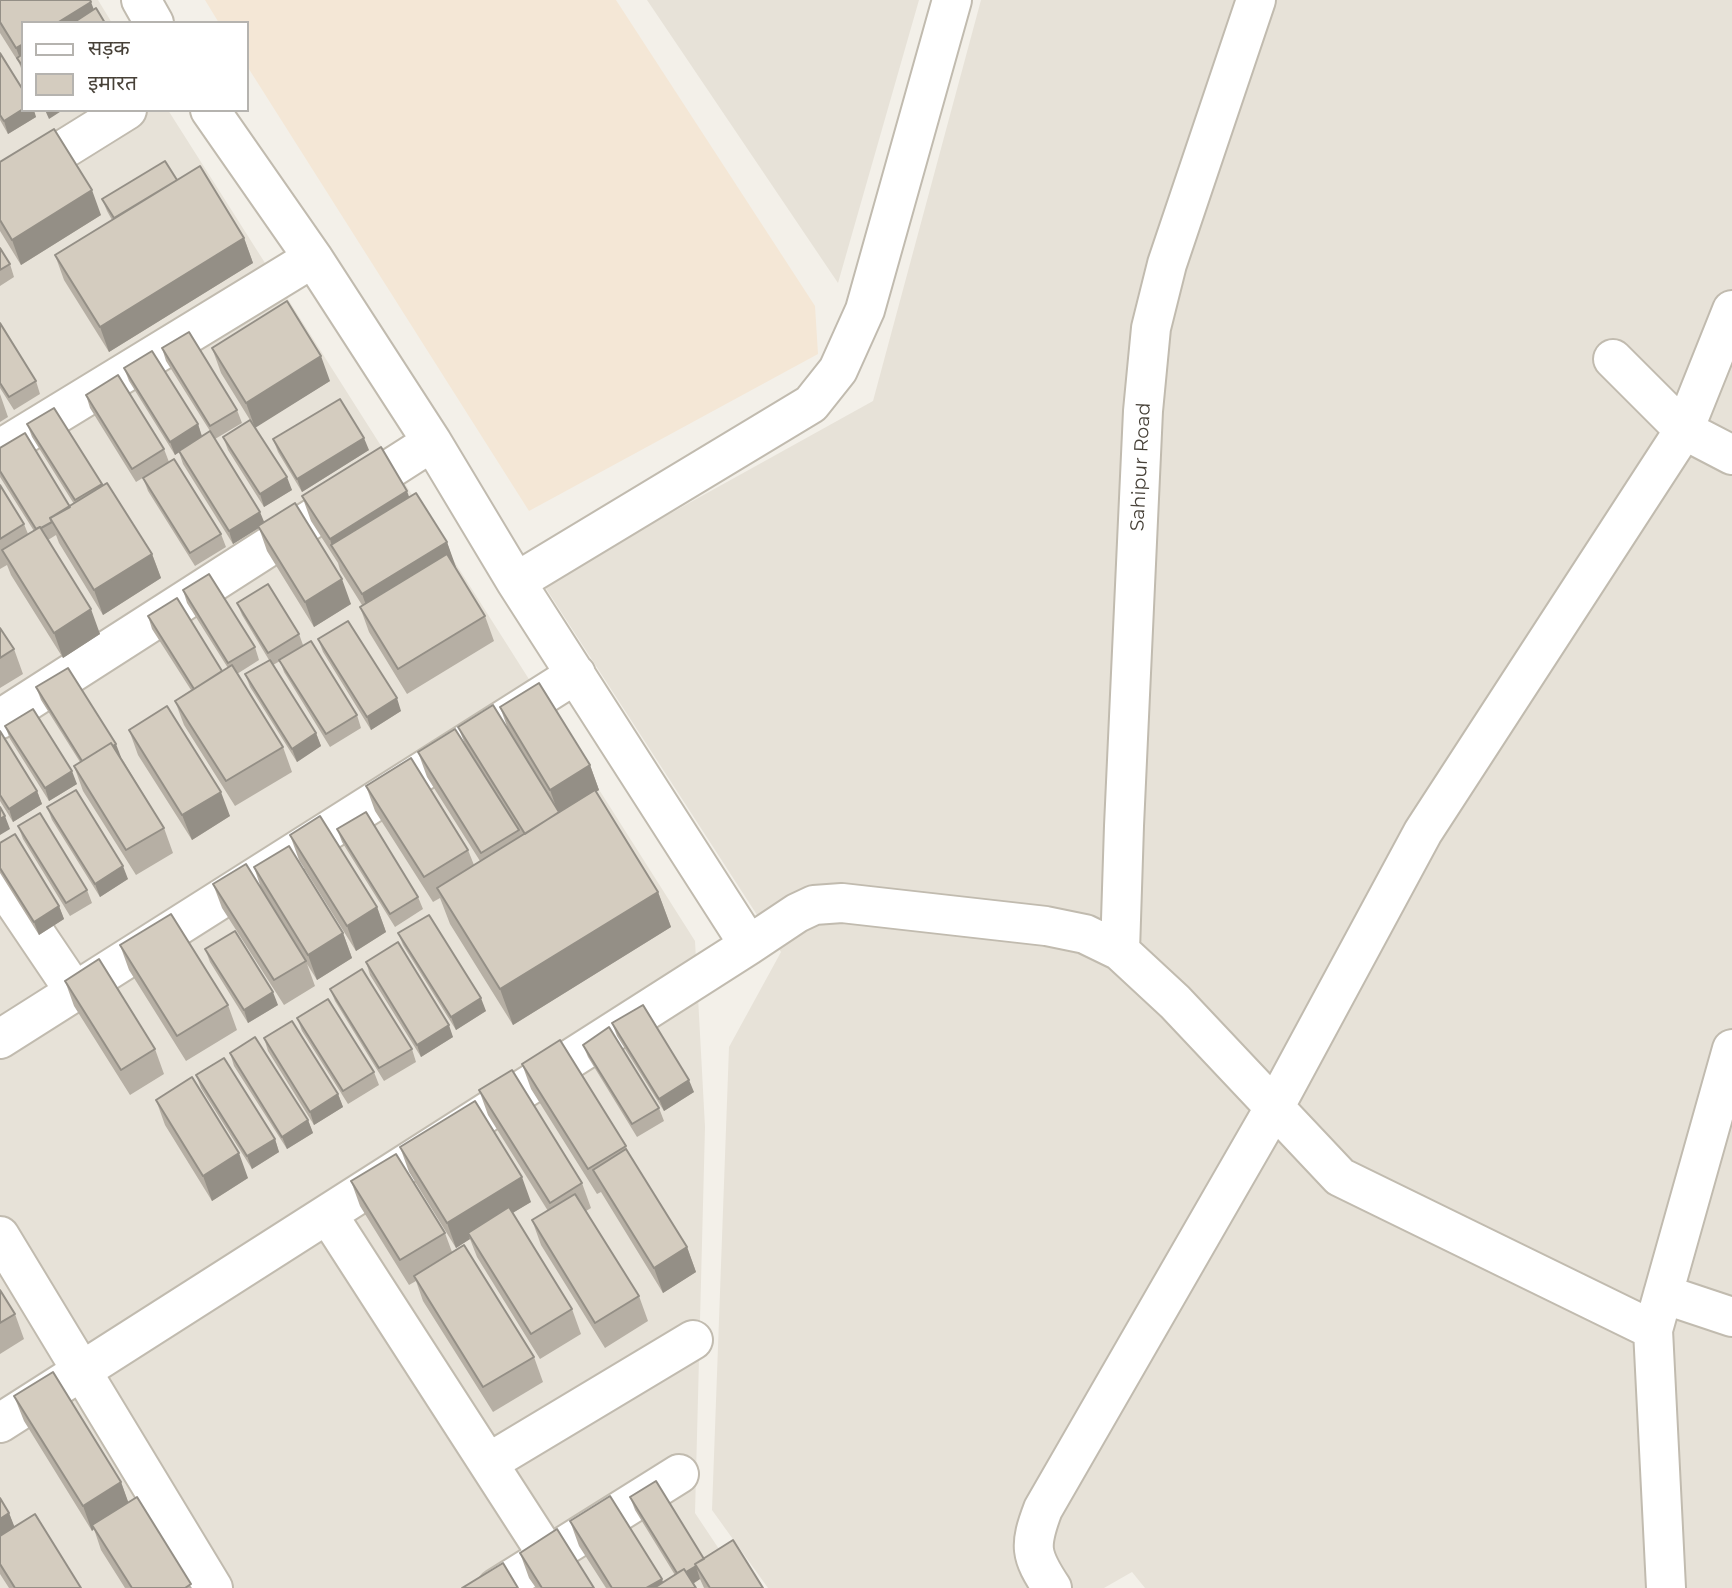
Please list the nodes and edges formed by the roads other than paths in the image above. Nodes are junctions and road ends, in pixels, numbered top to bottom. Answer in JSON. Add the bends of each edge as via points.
{"nodes":[{"id":1,"x":141,"y":0,"type":"edge"},
{"id":2,"x":952,"y":0,"type":"edge"},
{"id":3,"x":1256,"y":0,"type":"edge"},
{"id":4,"x":153,"y":21,"type":"edge"},
{"id":5,"x":124,"y":112,"type":"edge"},
{"id":6,"x":211,"y":112,"type":"edge"},
{"id":7,"x":0,"y":189,"type":"edge"},
{"id":8,"x":313,"y":258,"type":"junction"},
{"id":9,"x":1732,"y":310,"type":"edge"},
{"id":10,"x":1613,"y":359,"type":"dead end"},
{"id":11,"x":1684,"y":430,"type":"junction"},
{"id":12,"x":432,"y":442,"type":"junction"},
{"id":13,"x":0,"y":449,"type":"edge"},
{"id":14,"x":1732,"y":455,"type":"edge"},
{"id":15,"x":516,"y":582,"type":"junction"},
{"id":16,"x":576,"y":674,"type":"junction"},
{"id":17,"x":0,"y":719,"type":"edge"},
{"id":18,"x":0,"y":881,"type":"edge"},
{"id":19,"x":749,"y":944,"type":"junction"},
{"id":20,"x":1120,"y":951,"type":"junction"},
{"id":21,"x":75,"y":992,"type":"junction"},
{"id":22,"x":0,"y":1039,"type":"edge"},
{"id":23,"x":1732,"y":1049,"type":"edge"},
{"id":24,"x":1274,"y":1108,"type":"junction"},
{"id":25,"x":328,"y":1215,"type":"junction"},
{"id":26,"x":0,"y":1236,"type":"edge"},
{"id":27,"x":1658,"y":1312,"type":"junction"},
{"id":28,"x":1732,"y":1317,"type":"edge"},
{"id":29,"x":693,"y":1340,"type":"dead end"},
{"id":30,"x":82,"y":1370,"type":"junction"},
{"id":31,"x":0,"y":1423,"type":"edge"},
{"id":32,"x":488,"y":1463,"type":"junction"},
{"id":33,"x":679,"y":1474,"type":"dead end"},
{"id":34,"x":548,"y":1556,"type":"junction"},
{"id":35,"x":213,"y":1588,"type":"edge"},
{"id":36,"x":497,"y":1588,"type":"edge"},
{"id":37,"x":1052,"y":1588,"type":"edge"},
{"id":38,"x":1666,"y":1588,"type":"edge"}],
"edges":[{"from":1,"to":4,"type":"street"},
{"from":2,"to":15,"type":"street","via":[[864,310],[838,370],[811,404]]},
{"from":3,"to":20,"type":"street","name":"Sahipur Road","via":[[1167,264],[1151,328],[1142,425]]},
{"from":5,"to":7,"type":"street"},
{"from":6,"to":8,"type":"street"},
{"from":8,"to":12,"type":"street"},
{"from":8,"to":13,"type":"street"},
{"from":9,"to":11,"type":"street"},
{"from":10,"to":11,"type":"street"},
{"from":11,"to":14,"type":"street"},
{"from":11,"to":24,"type":"street","via":[[1423,832]]},
{"from":12,"to":15,"type":"street"},
{"from":12,"to":17,"type":"street"},
{"from":15,"to":16,"type":"street"},
{"from":16,"to":19,"type":"street"},
{"from":16,"to":21,"type":"street"},
{"from":18,"to":21,"type":"street"},
{"from":19,"to":20,"type":"street","via":[[814,905],[842,903],[1046,926],[1085,934]]},
{"from":19,"to":25,"type":"street"},
{"from":20,"to":24,"type":"street","via":[[1175,1002]]},
{"from":21,"to":22,"type":"street"},
{"from":23,"to":27,"type":"street"},
{"from":24,"to":27,"type":"street","via":[[1340,1177]]},
{"from":24,"to":37,"type":"street","via":[[1043,1509],[1032,1549]]},
{"from":25,"to":30,"type":"street"},
{"from":25,"to":32,"type":"street"},
{"from":26,"to":30,"type":"street"},
{"from":27,"to":28,"type":"street"},
{"from":27,"to":38,"type":"street"},
{"from":29,"to":32,"type":"street"},
{"from":30,"to":31,"type":"street"},
{"from":30,"to":35,"type":"street"},
{"from":32,"to":34,"type":"street"},
{"from":33,"to":34,"type":"street"},
{"from":34,"to":36,"type":"street"}]}
